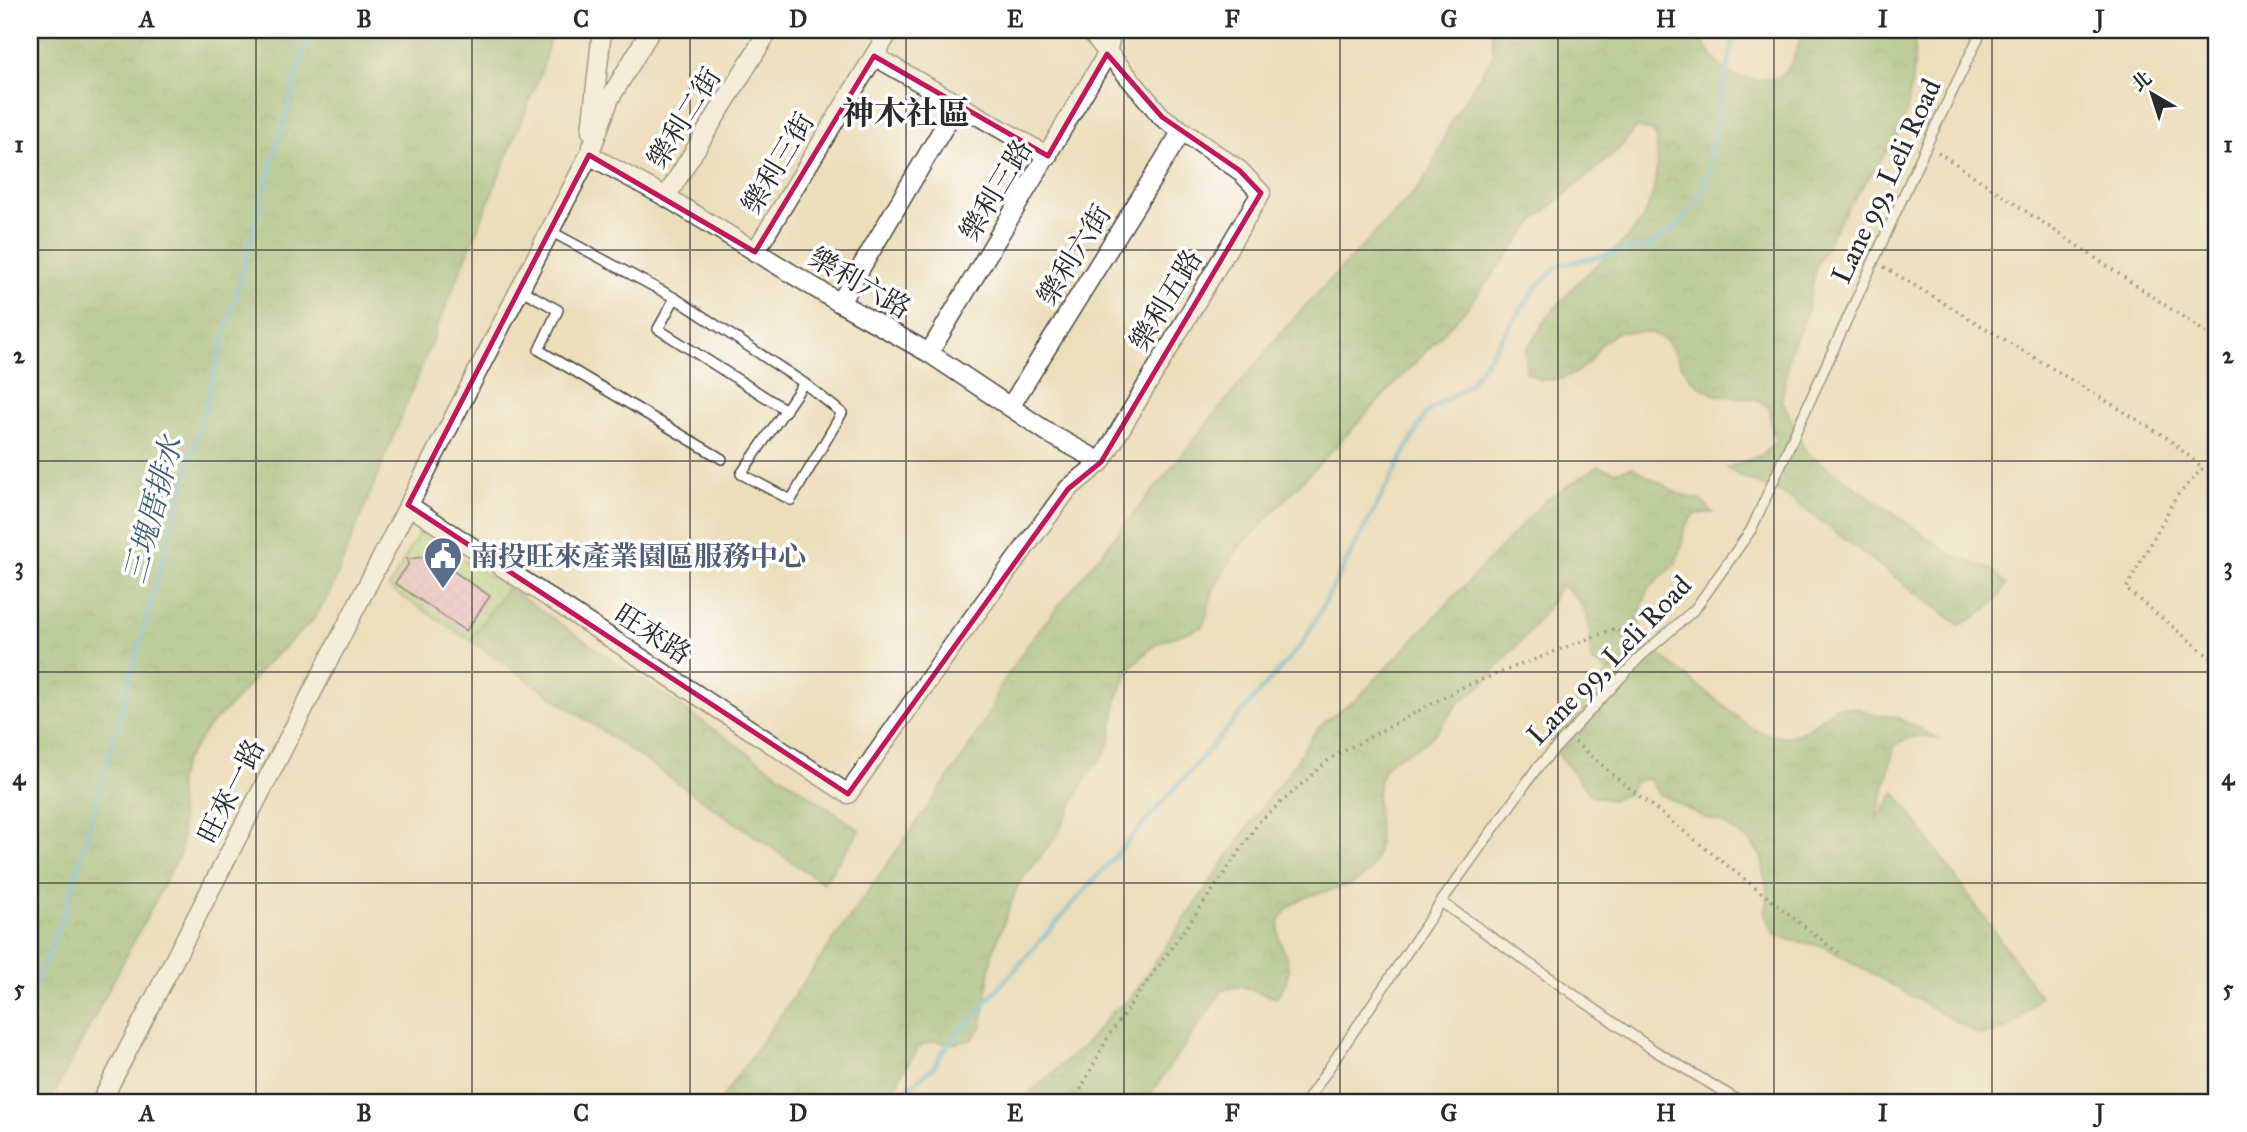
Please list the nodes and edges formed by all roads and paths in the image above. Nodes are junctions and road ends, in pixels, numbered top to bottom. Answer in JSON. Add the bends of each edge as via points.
{"nodes":[{"id":1,"x":602,"y":30,"type":"edge"},
{"id":2,"x":652,"y":30,"type":"edge"},
{"id":3,"x":769,"y":30,"type":"edge"},
{"id":4,"x":890,"y":30,"type":"edge"},
{"id":5,"x":1088,"y":30,"type":"edge"},
{"id":6,"x":1112,"y":30,"type":"edge"},
{"id":7,"x":1982,"y":30,"type":"edge"},
{"id":8,"x":1107,"y":54,"type":"junction"},
{"id":9,"x":874,"y":56,"type":"junction"},
{"id":10,"x":957,"y":105,"type":"junction"},
{"id":11,"x":1182,"y":131,"type":"junction"},
{"id":12,"x":1927,"y":144,"type":"junction"},
{"id":13,"x":589,"y":155,"type":"junction"},
{"id":14,"x":1048,"y":156,"type":"junction"},
{"id":15,"x":666,"y":197,"type":"junction"},
{"id":16,"x":550,"y":231,"type":"junction"},
{"id":17,"x":755,"y":252,"type":"junction"},
{"id":18,"x":1874,"y":261,"type":"junction"},
{"id":19,"x":520,"y":289,"type":"junction"},
{"id":20,"x":675,"y":298,"type":"junction"},
{"id":21,"x":840,"y":303,"type":"junction"},
{"id":22,"x":2217,"y":340,"type":"edge"},
{"id":23,"x":929,"y":353,"type":"junction"},
{"id":24,"x":804,"y":383,"type":"junction"},
{"id":25,"x":1010,"y":407,"type":"junction"},
{"id":26,"x":786,"y":410,"type":"junction"},
{"id":27,"x":722,"y":460,"type":"dead end"},
{"id":28,"x":1101,"y":462,"type":"junction"},
{"id":29,"x":408,"y":505,"type":"junction"},
{"id":30,"x":1641,"y":656,"type":"junction"},
{"id":31,"x":2217,"y":663,"type":"edge"},
{"id":32,"x":1568,"y":735,"type":"junction"},
{"id":33,"x":1441,"y":902,"type":"junction"},
{"id":34,"x":1838,"y":953,"type":"dead end"},
{"id":35,"x":101,"y":1102,"type":"edge"},
{"id":36,"x":1074,"y":1102,"type":"edge"},
{"id":37,"x":1306,"y":1102,"type":"edge"},
{"id":38,"x":1741,"y":1102,"type":"edge"}],
"edges":[{"from":1,"to":13,"type":"street"},
{"from":2,"to":13,"type":"street","via":[[610,98]]},
{"from":3,"to":15,"type":"street","name":"樂利二街"},
{"from":4,"to":9,"type":"street","name":"樂利三街"},
{"from":5,"to":8,"type":"street"},
{"from":6,"to":8,"type":"street","name":"樂利三路"},
{"from":7,"to":12,"type":"lane","name":"Lane 99, Leli Road"},
{"from":8,"to":11,"type":"street","via":[[1162,117]]},
{"from":8,"to":14,"type":"street","name":"樂利三路"},
{"from":9,"to":10,"type":"street"},
{"from":9,"to":17,"type":"street","name":"樂利三街"},
{"from":10,"to":14,"type":"street"},
{"from":10,"to":21,"type":"street"},
{"from":11,"to":25,"type":"street","name":"樂利六街"},
{"from":11,"to":28,"type":"street","name":"樂利五路","via":[[1239,170],[1261,193]]},
{"from":12,"to":18,"type":"lane","name":"Lane 99, Leli Road"},
{"from":12,"to":22,"type":"path"},
{"from":13,"to":15,"type":"street","name":"樂利六路"},
{"from":13,"to":16,"type":"street"},
{"from":14,"to":23,"type":"street","name":"樂利三路"},
{"from":15,"to":17,"type":"street","name":"樂利六路"},
{"from":16,"to":19,"type":"street"},
{"from":16,"to":20,"type":"lane"},
{"from":17,"to":21,"type":"street","name":"樂利六路"},
{"from":18,"to":30,"type":"lane","name":"Lane 99, Leli Road","via":[[1751,530],[1695,609]]},
{"from":18,"to":31,"type":"path","via":[[2166,437],[2203,468],[2176,497],[2126,589]]},
{"from":19,"to":27,"type":"lane","via":[[558,310],[539,351]]},
{"from":19,"to":29,"type":"street"},
{"from":20,"to":24,"type":"lane"},
{"from":20,"to":26,"type":"lane","via":[[657,328]]},
{"from":21,"to":23,"type":"street","name":"樂利六路"},
{"from":23,"to":25,"type":"street","name":"樂利六路"},
{"from":24,"to":26,"type":"lane"},
{"from":24,"to":26,"type":"lane","via":[[842,413],[791,500],[741,474]]},
{"from":25,"to":28,"type":"street","name":"樂利六路"},
{"from":28,"to":29,"type":"street","name":"旺來路","via":[[1068,489],[849,794]]},
{"from":29,"to":35,"type":"street","name":"旺來一路"},
{"from":30,"to":32,"type":"lane","name":"Lane 99, Leli Road"},
{"from":30,"to":36,"type":"path","via":[[1616,628],[1463,687],[1331,758],[1259,822],[1109,1035]]},
{"from":32,"to":33,"type":"lane","name":"Lane 99, Leli Road","via":[[1537,768]]},
{"from":32,"to":34,"type":"path"},
{"from":33,"to":37,"type":"lane","name":"Lane 99, Leli Road"},
{"from":33,"to":38,"type":"lane","via":[[1652,1049]]}]}
